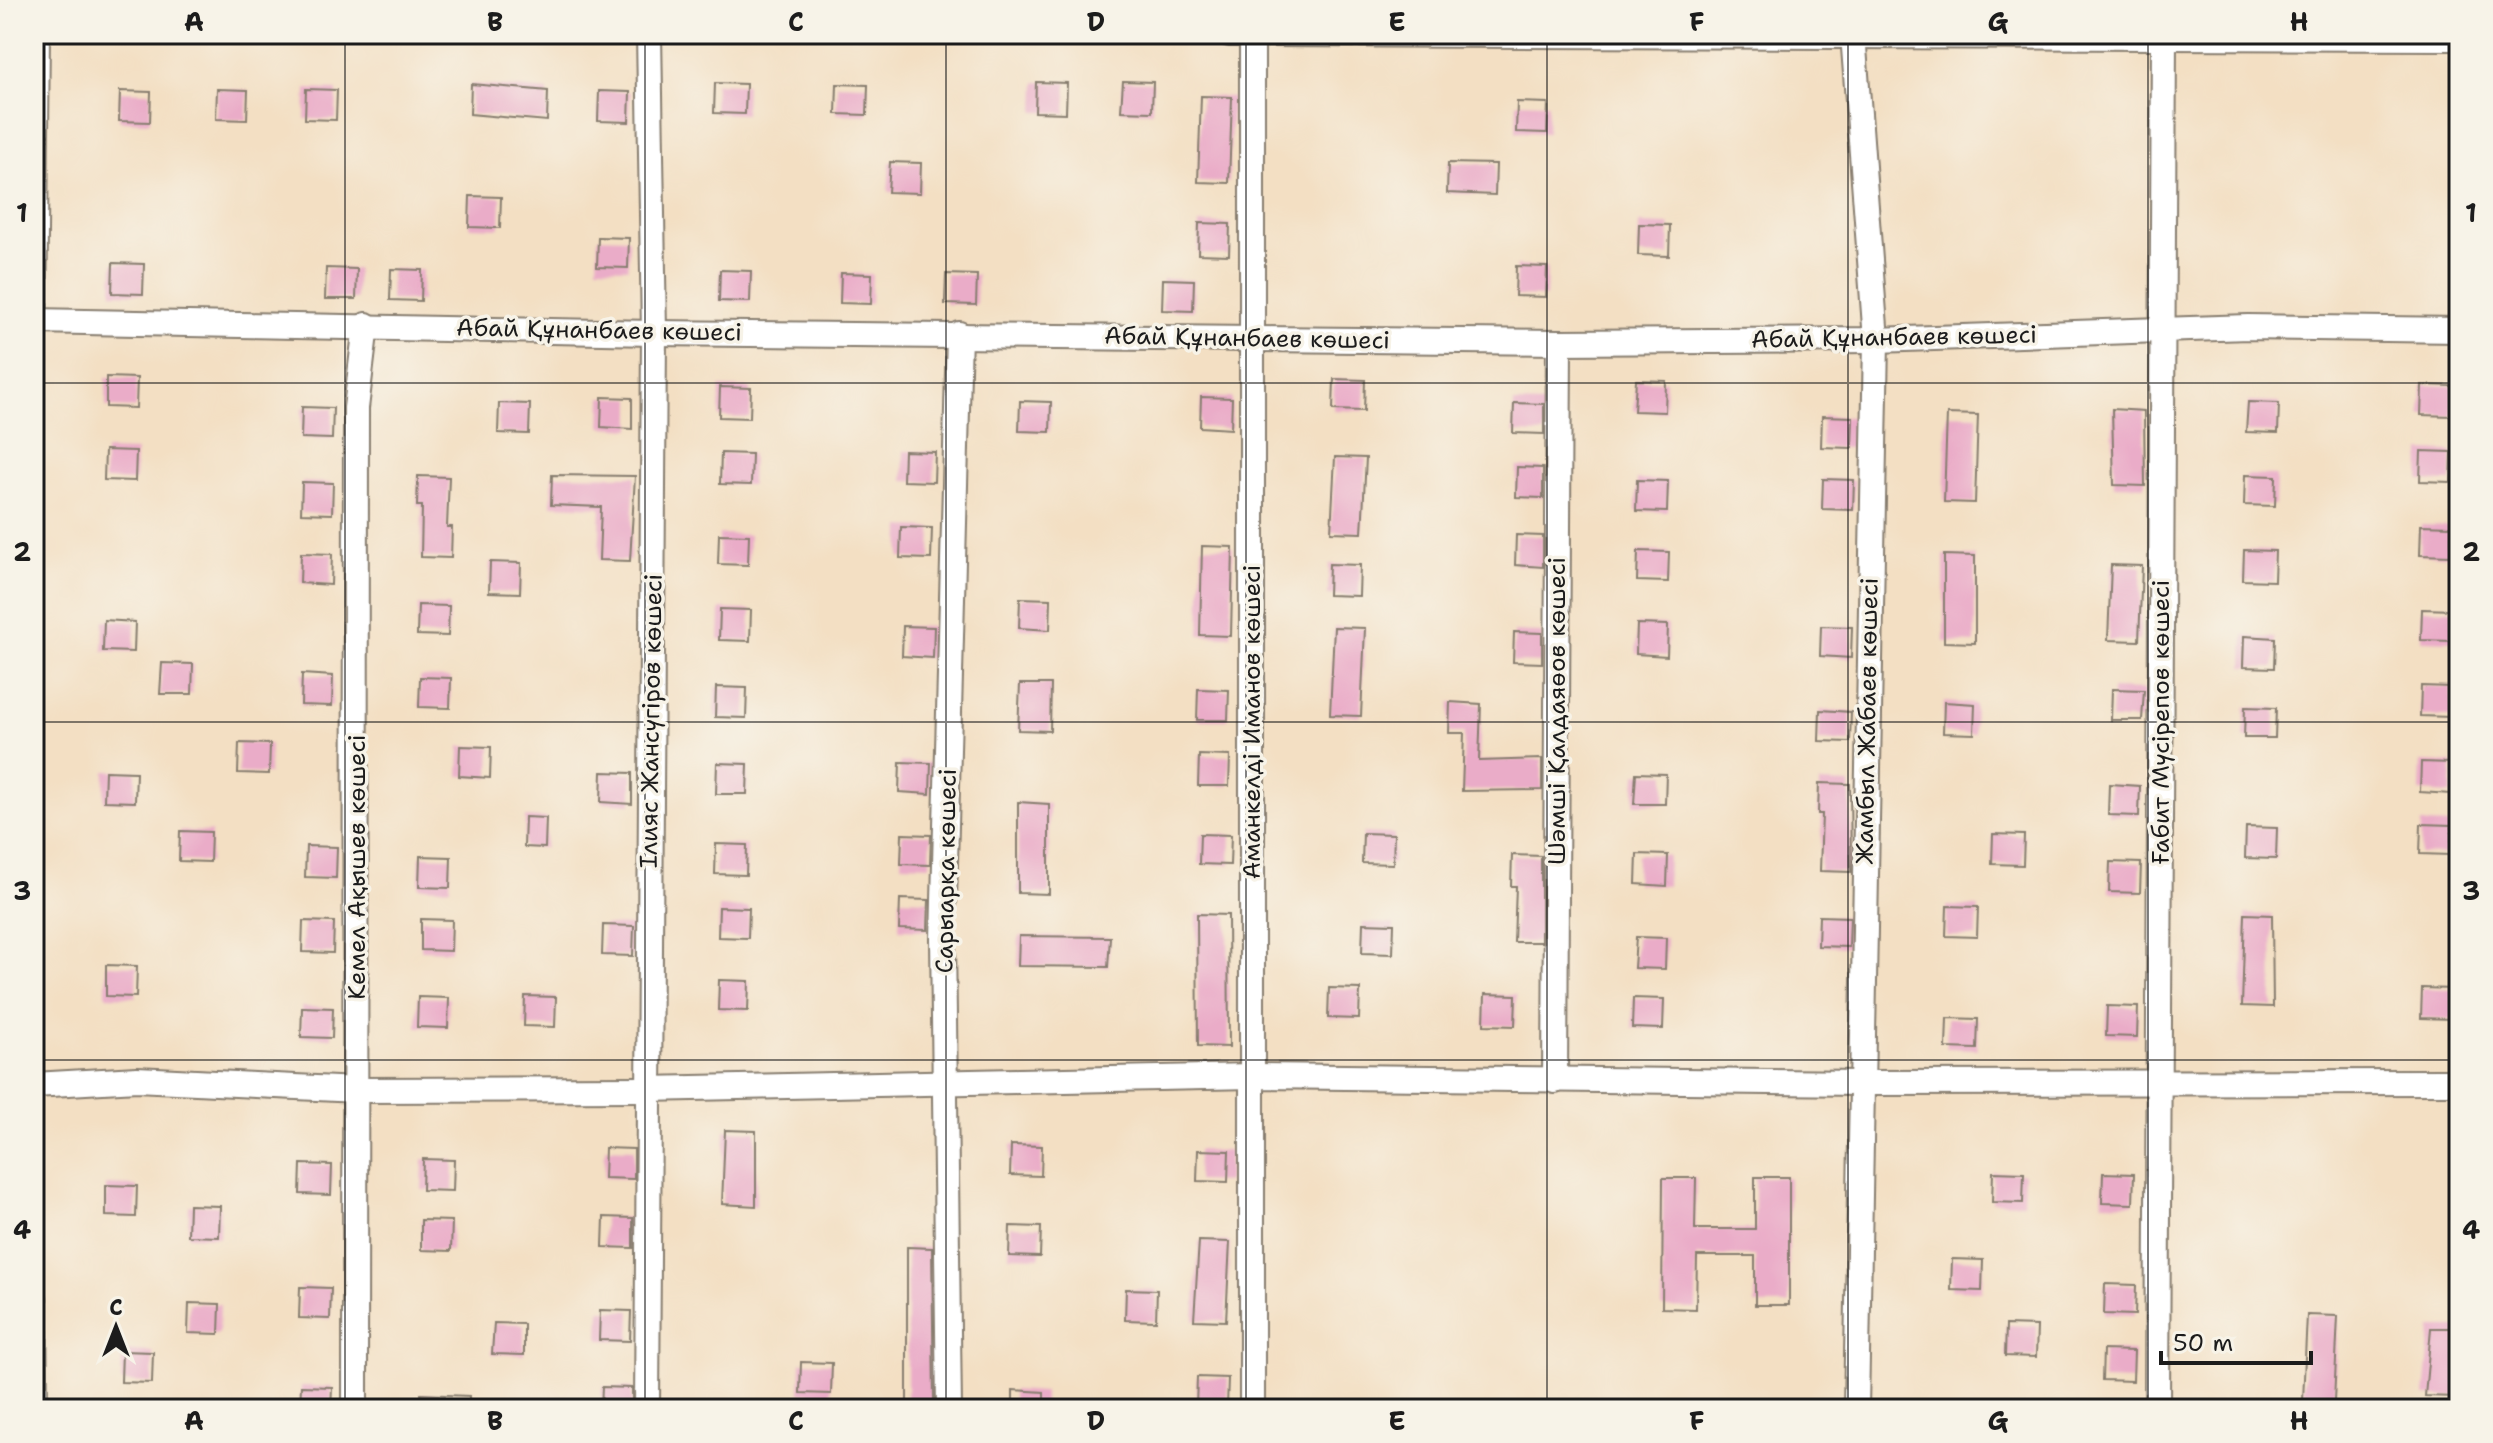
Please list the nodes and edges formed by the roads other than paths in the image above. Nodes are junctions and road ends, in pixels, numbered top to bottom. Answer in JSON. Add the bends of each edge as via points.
{"nodes":[{"id":1,"x":37,"y":34,"type":"edge"},
{"id":2,"x":649,"y":34,"type":"edge"},
{"id":3,"x":1229,"y":34,"type":"edge"},
{"id":4,"x":1252,"y":34,"type":"edge"},
{"id":5,"x":2164,"y":35,"type":"edge"},
{"id":6,"x":1853,"y":36,"type":"edge"},
{"id":7,"x":2459,"y":38,"type":"edge"},
{"id":8,"x":34,"y":321,"type":"edge"},
{"id":9,"x":366,"y":325,"type":"junction"},
{"id":10,"x":2163,"y":330,"type":"junction"},
{"id":11,"x":2459,"y":330,"type":"edge"},
{"id":12,"x":34,"y":331,"type":"edge"},
{"id":13,"x":654,"y":333,"type":"junction"},
{"id":14,"x":959,"y":334,"type":"junction"},
{"id":15,"x":1253,"y":337,"type":"junction"},
{"id":16,"x":1876,"y":340,"type":"junction"},
{"id":17,"x":1559,"y":342,"type":"junction"},
{"id":18,"x":1252,"y":1076,"type":"junction"},
{"id":19,"x":945,"y":1081,"type":"junction"},
{"id":20,"x":1555,"y":1081,"type":"junction"},
{"id":21,"x":2459,"y":1082,"type":"edge"},
{"id":22,"x":1861,"y":1083,"type":"junction"},
{"id":23,"x":2159,"y":1083,"type":"junction"},
{"id":24,"x":34,"y":1085,"type":"edge"},
{"id":25,"x":647,"y":1089,"type":"junction"},
{"id":26,"x":357,"y":1090,"type":"junction"},
{"id":27,"x":34,"y":1299,"type":"edge"},
{"id":28,"x":35,"y":1409,"type":"edge"},
{"id":29,"x":355,"y":1409,"type":"edge"},
{"id":30,"x":647,"y":1409,"type":"edge"},
{"id":31,"x":949,"y":1409,"type":"edge"},
{"id":32,"x":1252,"y":1409,"type":"edge"},
{"id":33,"x":1856,"y":1409,"type":"edge"},
{"id":34,"x":2157,"y":1409,"type":"edge"}],
"edges":[{"from":1,"to":8,"type":"street"},
{"from":2,"to":13,"type":"street","name":"Ілияс Жансүгіров көшесі"},
{"from":3,"to":4,"type":"street"},
{"from":4,"to":6,"type":"street"},
{"from":4,"to":15,"type":"street","name":"Аманкелді Иманов көшесі"},
{"from":5,"to":6,"type":"street"},
{"from":5,"to":7,"type":"street"},
{"from":5,"to":10,"type":"street","name":"Ғабит Мүсірепов көшесі"},
{"from":6,"to":16,"type":"street","name":"Жамбыл Жабаев көшесі"},
{"from":8,"to":9,"type":"street","name":"Абай Құнанбаев көшесі"},
{"from":8,"to":12,"type":"street"},
{"from":9,"to":13,"type":"street","name":"Абай Құнанбаев көшесі"},
{"from":9,"to":26,"type":"street","name":"Кемел Ақышев көшесі","via":[[356,408]]},
{"from":10,"to":11,"type":"street","name":"Абай Құнанбаев көшесі"},
{"from":10,"to":16,"type":"street","name":"Абай Құнанбаев көшесі"},
{"from":10,"to":23,"type":"street","name":"Ғабит Мүсірепов көшесі"},
{"from":13,"to":14,"type":"street","name":"Абай Құнанбаев көшесі"},
{"from":13,"to":25,"type":"street","name":"Ілияс Жансүгіров көшесі"},
{"from":14,"to":15,"type":"street","name":"Абай Құнанбаев көшесі"},
{"from":14,"to":19,"type":"street","name":"Сарыарқа көшесі","via":[[943,939]]},
{"from":15,"to":17,"type":"street","name":"Абай Құнанбаев көшесі"},
{"from":15,"to":18,"type":"street","name":"Аманкелді Иманов көшесі"},
{"from":16,"to":17,"type":"street","name":"Абай Құнанбаев көшесі"},
{"from":16,"to":22,"type":"street","name":"Жамбыл Жабаев көшесі"},
{"from":17,"to":20,"type":"street","name":"Шәмші Қалдаяөов көшесі"},
{"from":18,"to":19,"type":"street"},
{"from":18,"to":20,"type":"street"},
{"from":18,"to":32,"type":"street","name":"Аманкелді Иманов көшесі"},
{"from":19,"to":25,"type":"street"},
{"from":19,"to":31,"type":"street","name":"Сарыарқа көшесі"},
{"from":20,"to":22,"type":"street"},
{"from":21,"to":23,"type":"street"},
{"from":22,"to":23,"type":"street"},
{"from":22,"to":33,"type":"street","name":"Жамбыл Жабаев көшесі"},
{"from":23,"to":34,"type":"street","name":"Ғабит Мүсірепов көшесі"},
{"from":24,"to":26,"type":"street","via":[[137,1079]]},
{"from":25,"to":26,"type":"street"},
{"from":25,"to":30,"type":"street","name":"Ілияс Жансүгіров көшесі"},
{"from":26,"to":29,"type":"street","name":"Кемел Ақышев көшесі"},
{"from":27,"to":28,"type":"street"}]}
